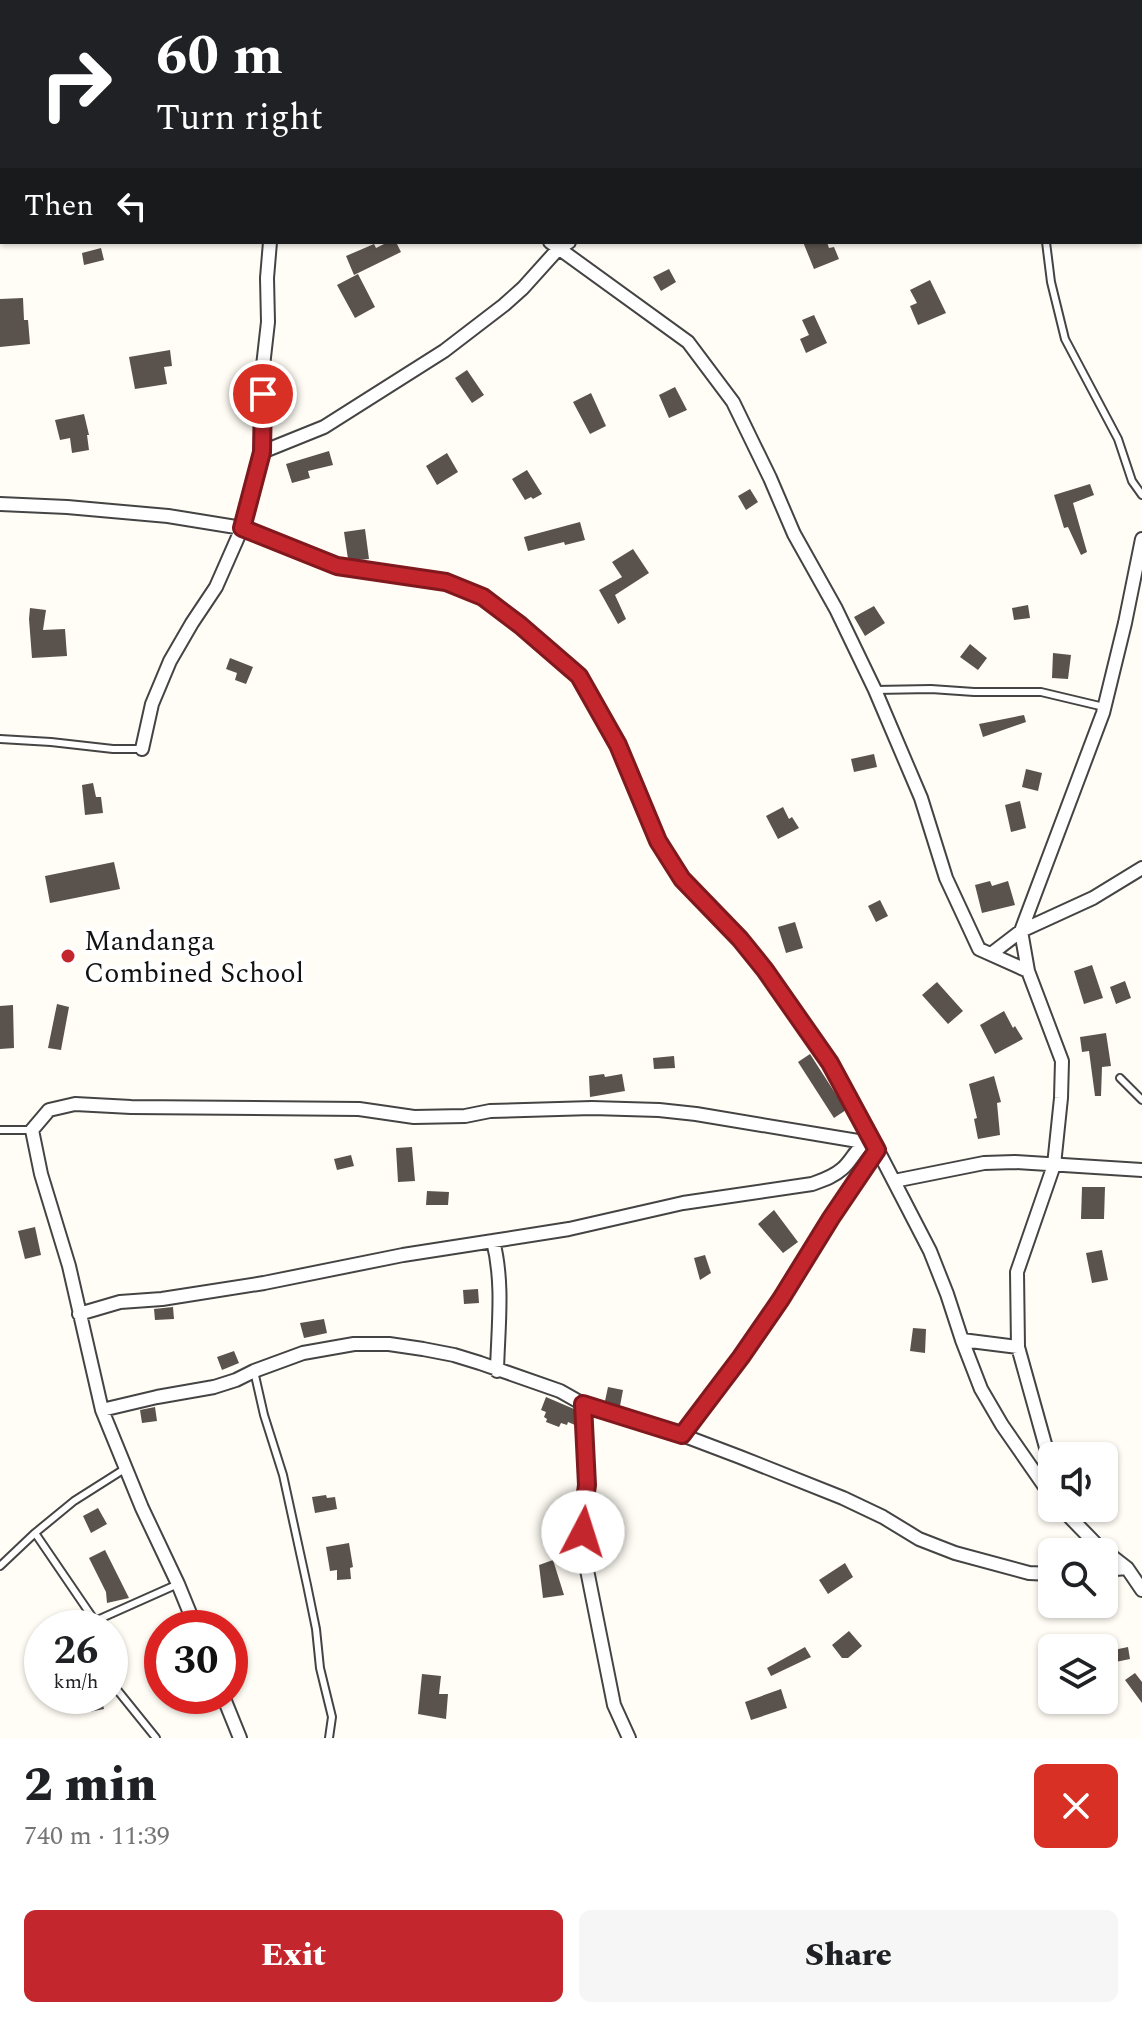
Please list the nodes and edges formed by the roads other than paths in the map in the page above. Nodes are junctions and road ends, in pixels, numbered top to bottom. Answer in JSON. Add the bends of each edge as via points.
{"nodes":[{"id":1,"x":270,"y":244,"type":"edge"},
{"id":2,"x":559,"y":244,"type":"edge"},
{"id":3,"x":1046,"y":244,"type":"edge"},
{"id":4,"x":262,"y":452,"type":"junction"},
{"id":5,"x":1142,"y":495,"type":"edge"},
{"id":6,"x":0,"y":504,"type":"edge"},
{"id":7,"x":242,"y":528,"type":"junction"},
{"id":8,"x":1142,"y":539,"type":"edge"},
{"id":9,"x":875,"y":690,"type":"junction"},
{"id":10,"x":1104,"y":707,"type":"junction"},
{"id":11,"x":0,"y":739,"type":"edge"},
{"id":12,"x":142,"y":749,"type":"joint"},
{"id":13,"x":1142,"y":868,"type":"edge"},
{"id":14,"x":1021,"y":931,"type":"junction"},
{"id":15,"x":991,"y":954,"type":"junction"},
{"id":16,"x":1028,"y":971,"type":"junction"},
{"id":17,"x":1120,"y":1078,"type":"dead end"},
{"id":18,"x":1142,"y":1100,"type":"edge"},
{"id":19,"x":0,"y":1130,"type":"edge"},
{"id":20,"x":32,"y":1130,"type":"junction"},
{"id":21,"x":871,"y":1144,"type":"junction"},
{"id":22,"x":1054,"y":1165,"type":"junction"},
{"id":23,"x":1142,"y":1170,"type":"edge"},
{"id":24,"x":894,"y":1181,"type":"junction"},
{"id":25,"x":493,"y":1241,"type":"junction"},
{"id":26,"x":79,"y":1314,"type":"junction"},
{"id":27,"x":962,"y":1340,"type":"junction"},
{"id":28,"x":1018,"y":1347,"type":"junction"},
{"id":29,"x":254,"y":1371,"type":"junction"},
{"id":30,"x":497,"y":1371,"type":"junction"},
{"id":31,"x":583,"y":1404,"type":"junction"},
{"id":32,"x":102,"y":1410,"type":"junction"},
{"id":33,"x":682,"y":1435,"type":"junction"},
{"id":34,"x":1044,"y":1442,"type":"edge"},
{"id":35,"x":126,"y":1468,"type":"junction"},
{"id":36,"x":1038,"y":1477,"type":"edge"},
{"id":37,"x":1075,"y":1522,"type":"edge"},
{"id":38,"x":35,"y":1533,"type":"junction"},
{"id":39,"x":0,"y":1566,"type":"edge"},
{"id":40,"x":1127,"y":1568,"type":"junction"},
{"id":41,"x":1118,"y":1569,"type":"edge"},
{"id":42,"x":1038,"y":1573,"type":"edge"},
{"id":43,"x":178,"y":1584,"type":"junction"},
{"id":44,"x":1142,"y":1590,"type":"edge"},
{"id":45,"x":85,"y":1610,"type":"edge"},
{"id":46,"x":123,"y":1610,"type":"edge"},
{"id":47,"x":189,"y":1610,"type":"edge"},
{"id":48,"x":128,"y":1703,"type":"edge"},
{"id":49,"x":230,"y":1714,"type":"edge"},
{"id":50,"x":156,"y":1738,"type":"edge"},
{"id":51,"x":240,"y":1738,"type":"edge"},
{"id":52,"x":329,"y":1738,"type":"edge"},
{"id":53,"x":629,"y":1738,"type":"edge"}],
"edges":[{"from":1,"to":4,"type":"street"},
{"from":2,"to":4,"type":"street","via":[[523,288],[444,351],[324,427]]},
{"from":2,"to":9,"type":"street","via":[[688,342],[733,402]]},
{"from":3,"to":5,"type":"lane","via":[[1065,339]]},
{"from":4,"to":7,"type":"street"},
{"from":6,"to":7,"type":"street","via":[[168,516]]},
{"from":7,"to":12,"type":"street","via":[[216,587],[170,661],[152,704]]},
{"from":7,"to":21,"type":"street","via":[[337,566],[446,582],[483,597],[579,676],[618,745],[658,841],[682,879],[755,956],[830,1063]]},
{"from":8,"to":10,"type":"street"},
{"from":9,"to":10,"type":"lane","via":[[1041,692]]},
{"from":9,"to":15,"type":"street","via":[[921,798],[946,878],[979,949]]},
{"from":10,"to":14,"type":"street"},
{"from":11,"to":12,"type":"lane"},
{"from":13,"to":14,"type":"street"},
{"from":14,"to":15,"type":"street"},
{"from":14,"to":16,"type":"street"},
{"from":15,"to":16,"type":"street"},
{"from":16,"to":22,"type":"street","via":[[1062,1061]]},
{"from":17,"to":18,"type":"lane"},
{"from":19,"to":20,"type":"lane"},
{"from":20,"to":21,"type":"street","via":[[49,1110],[75,1104],[359,1109],[414,1117],[592,1108],[696,1114]]},
{"from":20,"to":26,"type":"street"},
{"from":21,"to":24,"type":"street"},
{"from":21,"to":25,"type":"street","via":[[844,1168],[812,1184]]},
{"from":21,"to":33,"type":"street","via":[[781,1299]]},
{"from":22,"to":23,"type":"street"},
{"from":22,"to":24,"type":"street","via":[[984,1163]]},
{"from":22,"to":28,"type":"street","via":[[1017,1272]]},
{"from":24,"to":27,"type":"street","via":[[930,1251]]},
{"from":25,"to":26,"type":"street","via":[[264,1283],[120,1302]]},
{"from":25,"to":30,"type":"street","via":[[498,1259]]},
{"from":26,"to":32,"type":"street"},
{"from":27,"to":28,"type":"street"},
{"from":27,"to":36,"type":"street","via":[[981,1389]]},
{"from":28,"to":34,"type":"street"},
{"from":29,"to":30,"type":"street","via":[[303,1353],[389,1344],[454,1355]]},
{"from":29,"to":32,"type":"street","via":[[214,1387]]},
{"from":29,"to":52,"type":"lane","via":[[316,1629],[332,1717]]},
{"from":30,"to":31,"type":"street"},
{"from":31,"to":33,"type":"street"},
{"from":31,"to":53,"type":"street","via":[[583,1550],[614,1705]]},
{"from":32,"to":35,"type":"street"},
{"from":33,"to":42,"type":"street","via":[[843,1498],[955,1553]]},
{"from":35,"to":38,"type":"lane"},
{"from":35,"to":43,"type":"street"},
{"from":37,"to":40,"type":"street"},
{"from":38,"to":39,"type":"lane"},
{"from":38,"to":45,"type":"lane"},
{"from":40,"to":41,"type":"street"},
{"from":40,"to":44,"type":"street"},
{"from":43,"to":46,"type":"lane"},
{"from":43,"to":47,"type":"street"},
{"from":48,"to":50,"type":"lane"},
{"from":49,"to":51,"type":"street"}]}
